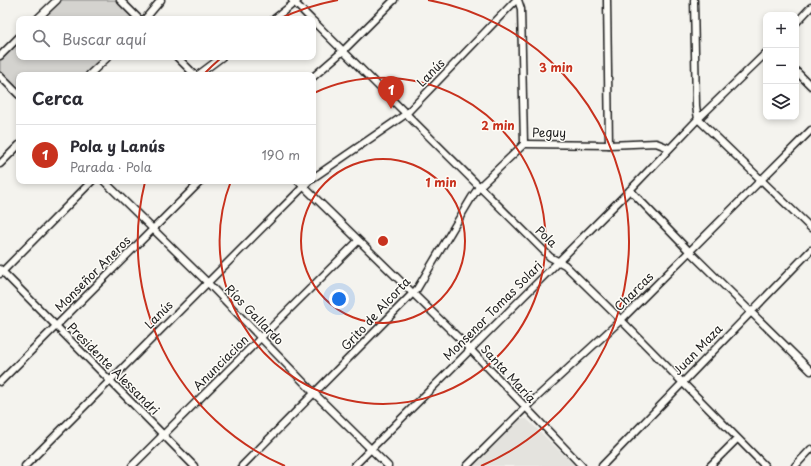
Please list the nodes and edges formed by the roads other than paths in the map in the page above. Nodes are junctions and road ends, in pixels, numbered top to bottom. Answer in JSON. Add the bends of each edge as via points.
{"nodes":[{"id":1,"x":57,"y":0,"type":"edge"},
{"id":2,"x":120,"y":0,"type":"edge"},
{"id":3,"x":161,"y":0,"type":"edge"},
{"id":4,"x":394,"y":0,"type":"edge"},
{"id":5,"x":517,"y":0,"type":"edge"},
{"id":6,"x":607,"y":0,"type":"edge"},
{"id":7,"x":694,"y":0,"type":"edge"},
{"id":8,"x":295,"y":1,"type":"edge"},
{"id":9,"x":811,"y":7,"type":"edge"},
{"id":10,"x":40,"y":16,"type":"edge"},
{"id":11,"x":136,"y":16,"type":"edge"},
{"id":12,"x":148,"y":16,"type":"edge"},
{"id":13,"x":278,"y":16,"type":"edge"},
{"id":14,"x":308,"y":16,"type":"edge"},
{"id":15,"x":799,"y":20,"type":"edge"},
{"id":16,"x":316,"y":24,"type":"edge"},
{"id":17,"x":16,"y":40,"type":"edge"},
{"id":18,"x":343,"y":51,"type":"junction"},
{"id":19,"x":0,"y":56,"type":"edge"},
{"id":20,"x":763,"y":56,"type":"edge"},
{"id":21,"x":105,"y":60,"type":"edge"},
{"id":22,"x":180,"y":60,"type":"edge"},
{"id":23,"x":218,"y":60,"type":"edge"},
{"id":24,"x":93,"y":72,"type":"edge"},
{"id":25,"x":193,"y":72,"type":"edge"},
{"id":26,"x":200,"y":72,"type":"edge"},
{"id":27,"x":316,"y":74,"type":"edge"},
{"id":28,"x":799,"y":74,"type":"edge"},
{"id":29,"x":0,"y":76,"type":"edge"},
{"id":30,"x":811,"y":86,"type":"edge"},
{"id":31,"x":16,"y":92,"type":"edge"},
{"id":32,"x":406,"y":114,"type":"junction"},
{"id":33,"x":698,"y":119,"type":"junction"},
{"id":34,"x":811,"y":130,"type":"edge"},
{"id":35,"x":524,"y":144,"type":"junction"},
{"id":36,"x":609,"y":145,"type":"junction"},
{"id":37,"x":16,"y":148,"type":"edge"},
{"id":38,"x":669,"y":148,"type":"junction"},
{"id":39,"x":0,"y":164,"type":"edge"},
{"id":40,"x":316,"y":176,"type":"edge"},
{"id":41,"x":761,"y":180,"type":"junction"},
{"id":42,"x":89,"y":184,"type":"edge"},
{"id":43,"x":107,"y":184,"type":"edge"},
{"id":44,"x":198,"y":184,"type":"edge"},
{"id":45,"x":300,"y":184,"type":"edge"},
{"id":46,"x":306,"y":184,"type":"edge"},
{"id":47,"x":303,"y":187,"type":"junction"},
{"id":48,"x":479,"y":187,"type":"junction"},
{"id":49,"x":630,"y":190,"type":"junction"},
{"id":50,"x":811,"y":228,"type":"edge"},
{"id":51,"x":153,"y":229,"type":"junction"},
{"id":52,"x":358,"y":241,"type":"junction"},
{"id":53,"x":811,"y":250,"type":"edge"},
{"id":54,"x":690,"y":252,"type":"junction"},
{"id":55,"x":558,"y":262,"type":"junction"},
{"id":56,"x":1,"y":272,"type":"edge"},
{"id":57,"x":207,"y":282,"type":"junction"},
{"id":58,"x":412,"y":294,"type":"junction"},
{"id":59,"x":751,"y":311,"type":"junction"},
{"id":60,"x":622,"y":320,"type":"junction"},
{"id":61,"x":56,"y":326,"type":"junction"},
{"id":62,"x":262,"y":338,"type":"junction"},
{"id":63,"x":470,"y":349,"type":"junction"},
{"id":64,"x":811,"y":371,"type":"edge"},
{"id":65,"x":109,"y":381,"type":"junction"},
{"id":66,"x":0,"y":382,"type":"edge"},
{"id":67,"x":682,"y":383,"type":"junction"},
{"id":68,"x":315,"y":394,"type":"junction"},
{"id":69,"x":525,"y":408,"type":"junction"},
{"id":70,"x":163,"y":435,"type":"junction"},
{"id":71,"x":737,"y":438,"type":"junction"},
{"id":72,"x":371,"y":449,"type":"junction"},
{"id":73,"x":811,"y":450,"type":"edge"},
{"id":74,"x":25,"y":466,"type":"edge"},
{"id":75,"x":132,"y":466,"type":"edge"},
{"id":76,"x":194,"y":466,"type":"edge"},
{"id":77,"x":242,"y":466,"type":"edge"},
{"id":78,"x":354,"y":466,"type":"edge"},
{"id":79,"x":388,"y":466,"type":"edge"},
{"id":80,"x":467,"y":466,"type":"edge"},
{"id":81,"x":582,"y":466,"type":"edge"},
{"id":82,"x":602,"y":466,"type":"edge"},
{"id":83,"x":710,"y":466,"type":"edge"},
{"id":84,"x":765,"y":466,"type":"edge"},
{"id":85,"x":795,"y":466,"type":"edge"}],
"edges":[{"from":1,"to":10,"type":"street"},
{"from":2,"to":11,"type":"street"},
{"from":3,"to":12,"type":"street"},
{"from":4,"to":18,"type":"street"},
{"from":5,"to":32,"type":"street","name":"Lanús"},
{"from":5,"to":35,"type":"street","name":"Peguy","via":[[521,10]]},
{"from":6,"to":36,"type":"street"},
{"from":7,"to":33,"type":"street"},
{"from":8,"to":13,"type":"street"},
{"from":8,"to":14,"type":"street","name":"Pola"},
{"from":9,"to":15,"type":"street"},
{"from":16,"to":18,"type":"street","name":"Pola"},
{"from":17,"to":19,"type":"street"},
{"from":18,"to":27,"type":"street"},
{"from":18,"to":32,"type":"street","name":"Pola"},
{"from":20,"to":33,"type":"street","name":"Monsenor Tomas Solari"},
{"from":21,"to":24,"type":"street"},
{"from":22,"to":25,"type":"street"},
{"from":23,"to":26,"type":"street"},
{"from":28,"to":30,"type":"street"},
{"from":29,"to":31,"type":"street"},
{"from":32,"to":40,"type":"street","name":"Lanús"},
{"from":32,"to":48,"type":"street","name":"Pola"},
{"from":33,"to":38,"type":"street","name":"Monsenor Tomas Solari"},
{"from":33,"to":41,"type":"street"},
{"from":34,"to":41,"type":"street","name":"Charcas"},
{"from":35,"to":36,"type":"street","name":"Peguy"},
{"from":35,"to":48,"type":"street","name":"Grito de Alcorta"},
{"from":36,"to":38,"type":"street","name":"Peguy","via":[[656,143]]},
{"from":37,"to":39,"type":"street"},
{"from":38,"to":49,"type":"street","name":"Monsenor Tomas Solari"},
{"from":41,"to":50,"type":"street"},
{"from":41,"to":54,"type":"street","name":"Charcas"},
{"from":42,"to":56,"type":"street"},
{"from":43,"to":51,"type":"street","name":"Ríos Gallardo"},
{"from":44,"to":51,"type":"street","name":"Monseñor Aneros"},
{"from":45,"to":47,"type":"street","name":"Santa María"},
{"from":46,"to":47,"type":"street","name":"Lanús"},
{"from":47,"to":52,"type":"street","name":"Santa María"},
{"from":47,"to":57,"type":"street","name":"Lanús"},
{"from":48,"to":55,"type":"street","name":"Pola"},
{"from":48,"to":58,"type":"street","name":"Grito de Alcorta"},
{"from":49,"to":54,"type":"street"},
{"from":49,"to":55,"type":"street","name":"Monsenor Tomas Solari"},
{"from":51,"to":57,"type":"street","name":"Ríos Gallardo"},
{"from":51,"to":61,"type":"street","name":"Monseñor Aneros"},
{"from":52,"to":58,"type":"street","name":"Santa María"},
{"from":52,"to":62,"type":"street","name":"Anunciacion"},
{"from":53,"to":59,"type":"street","name":"Juan Maza"},
{"from":54,"to":59,"type":"street"},
{"from":54,"to":60,"type":"street","name":"Charcas"},
{"from":55,"to":60,"type":"street","name":"Pola","via":[[565,265]]},
{"from":55,"to":63,"type":"street","name":"Monsenor Tomas Solari"},
{"from":56,"to":61,"type":"street","name":"Presidente Alessandri"},
{"from":57,"to":62,"type":"street","name":"Ríos Gallardo"},
{"from":57,"to":65,"type":"street","name":"Lanús"},
{"from":58,"to":63,"type":"street","name":"Santa María"},
{"from":58,"to":68,"type":"street","name":"Grito de Alcorta"},
{"from":59,"to":64,"type":"street"},
{"from":59,"to":67,"type":"street","name":"Juan Maza"},
{"from":60,"to":67,"type":"street","name":"Pola"},
{"from":60,"to":69,"type":"street","name":"Charcas"},
{"from":61,"to":65,"type":"street","name":"Presidente Alessandri"},
{"from":61,"to":66,"type":"street","name":"Monseñor Aneros"},
{"from":62,"to":68,"type":"street","name":"Ríos Gallardo"},
{"from":62,"to":70,"type":"street","name":"Anunciacion"},
{"from":63,"to":69,"type":"street","name":"Santa María"},
{"from":63,"to":72,"type":"street","name":"Monsenor Tomas Solari"},
{"from":65,"to":70,"type":"street","name":"Presidente Alessandri"},
{"from":65,"to":74,"type":"street","name":"Lanús"},
{"from":67,"to":71,"type":"street","name":"Pola"},
{"from":67,"to":82,"type":"street","name":"Juan Maza"},
{"from":68,"to":72,"type":"street","name":"Ríos Gallardo"},
{"from":68,"to":77,"type":"street","name":"Grito de Alcorta"},
{"from":69,"to":80,"type":"street","name":"Charcas"},
{"from":69,"to":81,"type":"street","name":"Santa María"},
{"from":70,"to":75,"type":"street","name":"Anunciacion"},
{"from":70,"to":76,"type":"street","name":"Presidente Alessandri"},
{"from":71,"to":83,"type":"street"},
{"from":71,"to":84,"type":"street","name":"Pola"},
{"from":72,"to":78,"type":"street","name":"Monsenor Tomas Solari"},
{"from":72,"to":79,"type":"street","name":"Ríos Gallardo"},
{"from":73,"to":85,"type":"street"}]}
